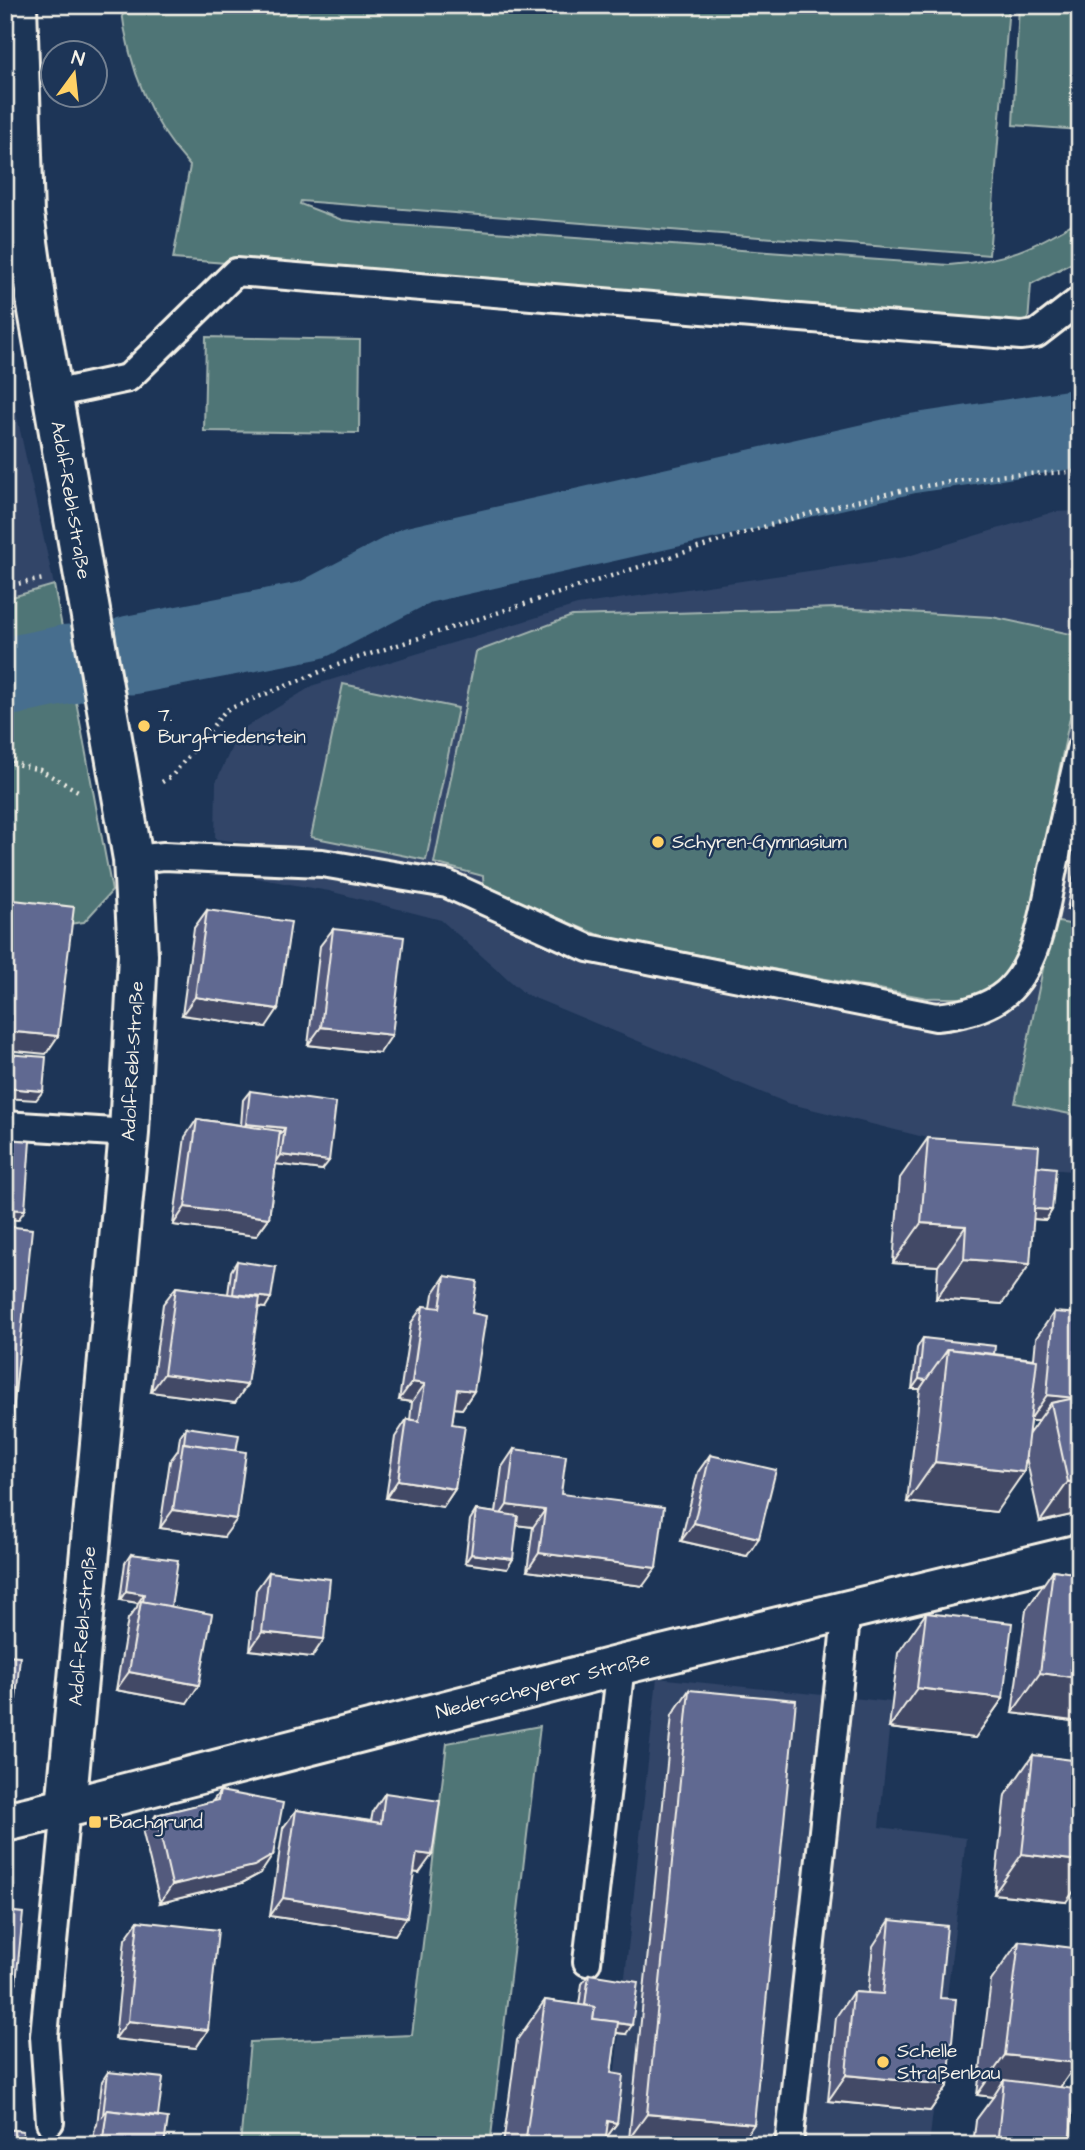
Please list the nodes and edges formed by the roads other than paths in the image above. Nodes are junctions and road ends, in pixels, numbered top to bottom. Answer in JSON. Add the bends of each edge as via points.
{"nodes":[{"id":1,"x":17,"y":5,"type":"edge"},
{"id":2,"x":15,"y":214,"type":"edge"},
{"id":3,"x":1080,"y":300,"type":"edge"},
{"id":4,"x":53,"y":394,"type":"junction"},
{"id":5,"x":1080,"y":750,"type":"edge"},
{"id":6,"x":133,"y":859,"type":"junction"},
{"id":7,"x":5,"y":1125,"type":"edge"},
{"id":8,"x":129,"y":1133,"type":"junction"},
{"id":9,"x":1080,"y":1554,"type":"edge"},
{"id":10,"x":847,"y":1609,"type":"junction"},
{"id":11,"x":621,"y":1665,"type":"junction"},
{"id":12,"x":66,"y":1808,"type":"junction"},
{"id":13,"x":5,"y":1822,"type":"edge"},
{"id":14,"x":587,"y":1962,"type":"dead end"},
{"id":15,"x":50,"y":2122,"type":"dead end"},
{"id":16,"x":789,"y":2145,"type":"edge"}],
"edges":[{"from":1,"to":2,"type":"street","name":"Adolf-Rebl-Straße"},
{"from":2,"to":4,"type":"street","name":"Adolf-Rebl-Straße"},
{"from":3,"to":4,"type":"lane","via":[[1036,334],[1021,336],[236,272],[128,378]]},
{"from":4,"to":6,"type":"street","name":"Adolf-Rebl-Straße"},
{"from":5,"to":6,"type":"lane","via":[[1026,968],[997,1000],[953,1016],[936,1017],[588,947],[447,884],[322,863],[164,856]]},
{"from":6,"to":8,"type":"street","name":"Adolf-Rebl-Straße","via":[[138,955]]},
{"from":7,"to":8,"type":"lane"},
{"from":8,"to":12,"type":"street","name":"Adolf-Rebl-Straße"},
{"from":9,"to":10,"type":"street","name":"Niederscheyerer Straße"},
{"from":10,"to":11,"type":"street","name":"Niederscheyerer Straße"},
{"from":10,"to":16,"type":"lane"},
{"from":11,"to":12,"type":"street","name":"Niederscheyerer Straße"},
{"from":11,"to":14,"type":"lane"},
{"from":12,"to":13,"type":"street","name":"Niederscheyerer Straße"},
{"from":12,"to":15,"type":"lane","name":"Adolf-Rebl-Straße","via":[[44,2036]]}]}
